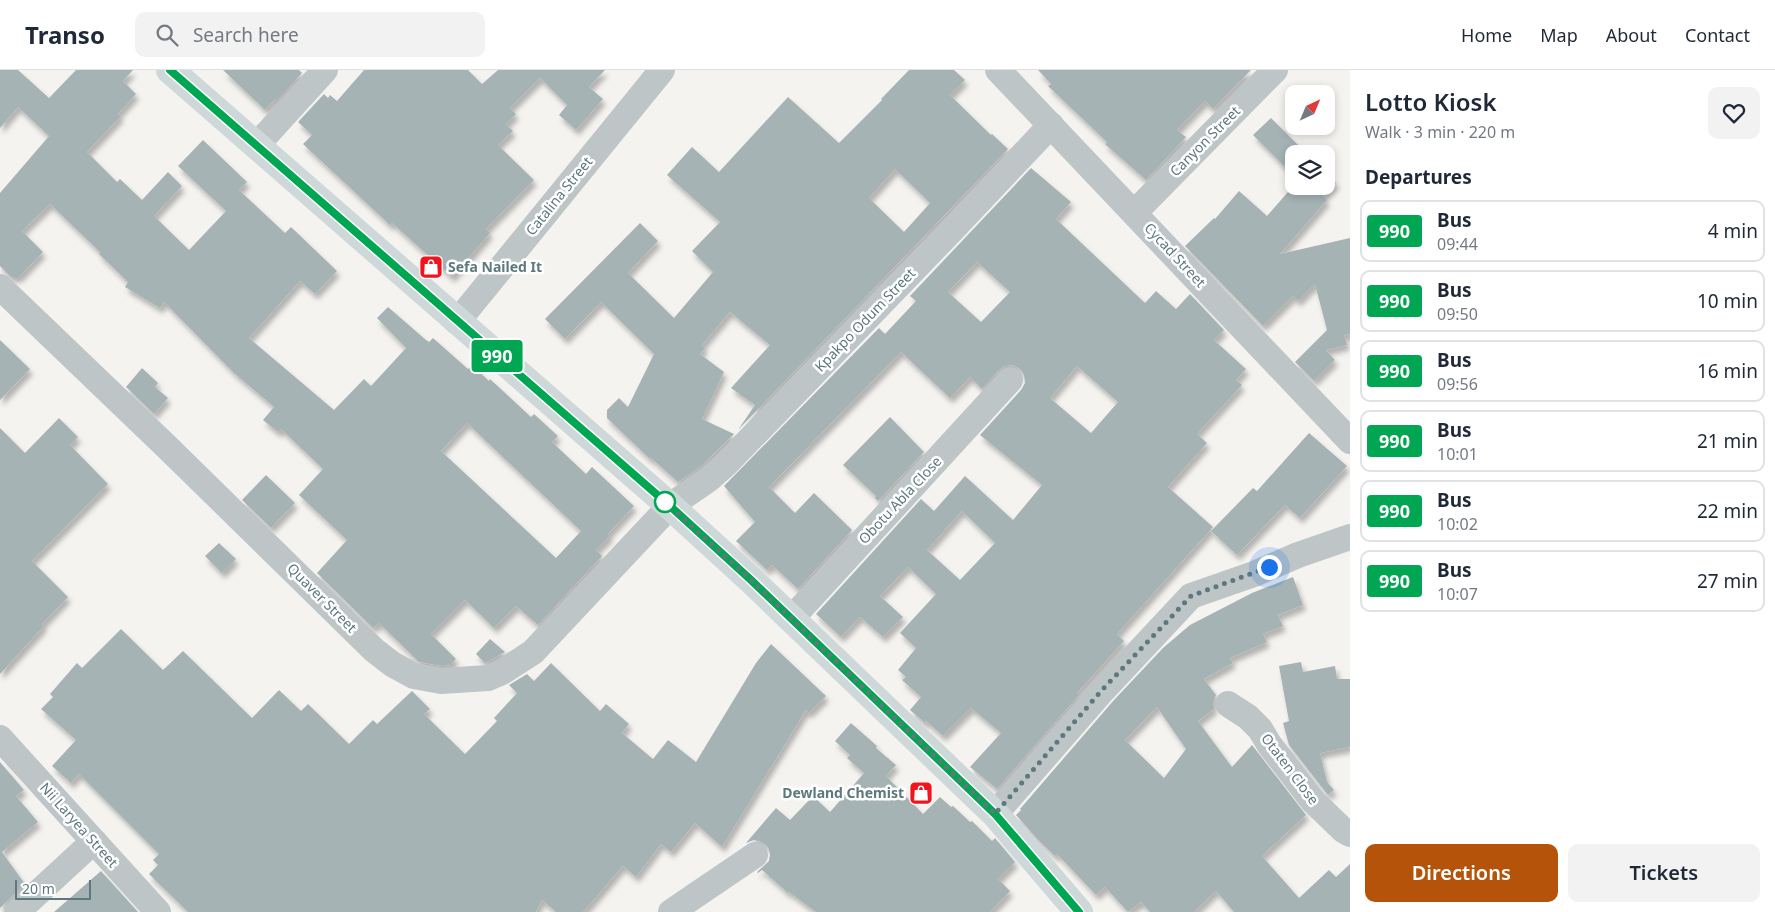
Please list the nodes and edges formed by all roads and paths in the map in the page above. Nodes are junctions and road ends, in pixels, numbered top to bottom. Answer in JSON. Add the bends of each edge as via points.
{"nodes":[{"id":1,"x":170,"y":70,"type":"edge"},
{"id":2,"x":325,"y":70,"type":"edge"},
{"id":3,"x":662,"y":70,"type":"edge"},
{"id":4,"x":998,"y":70,"type":"edge"},
{"id":5,"x":1275,"y":70,"type":"edge"},
{"id":6,"x":1050,"y":125,"type":"junction"},
{"id":7,"x":256,"y":146,"type":"junction"},
{"id":8,"x":1135,"y":212,"type":"junction"},
{"id":9,"x":0,"y":287,"type":"edge"},
{"id":10,"x":457,"y":322,"type":"junction"},
{"id":11,"x":1010,"y":380,"type":"dead end"},
{"id":12,"x":1350,"y":441,"type":"edge"},
{"id":13,"x":670,"y":506,"type":"junction"},
{"id":14,"x":1350,"y":537,"type":"edge"},
{"id":15,"x":790,"y":619,"type":"junction"},
{"id":16,"x":1228,"y":704,"type":"dead end"},
{"id":17,"x":0,"y":738,"type":"edge"},
{"id":18,"x":995,"y":814,"type":"junction"},
{"id":19,"x":1350,"y":834,"type":"edge"},
{"id":20,"x":94,"y":841,"type":"junction"},
{"id":21,"x":755,"y":856,"type":"dead end"},
{"id":22,"x":17,"y":912,"type":"edge"},
{"id":23,"x":158,"y":912,"type":"edge"},
{"id":24,"x":671,"y":912,"type":"edge"},
{"id":25,"x":1079,"y":912,"type":"edge"}],
"edges":[{"from":1,"to":7,"type":"street"},
{"from":2,"to":7,"type":"street"},
{"from":3,"to":10,"type":"street","name":"Catalina Street"},
{"from":4,"to":6,"type":"street","name":"Cycad Street"},
{"from":5,"to":8,"type":"street","name":"Canyon Street"},
{"from":6,"to":8,"type":"street","name":"Cycad Street"},
{"from":6,"to":13,"type":"street","name":"Kpakpo Odum Street","via":[[726,464]]},
{"from":7,"to":10,"type":"street"},
{"from":8,"to":12,"type":"street","name":"Cycad Street"},
{"from":9,"to":13,"type":"street","name":"Quaver Street","via":[[374,650],[414,676],[441,681],[488,678],[533,652]]},
{"from":10,"to":13,"type":"street"},
{"from":11,"to":15,"type":"street","name":"Obotu Abla Close"},
{"from":13,"to":15,"type":"street"},
{"from":14,"to":18,"type":"street","via":[[1191,596],[1102,690]]},
{"from":15,"to":18,"type":"street"},
{"from":16,"to":19,"type":"street","name":"Otaten Close","via":[[1260,729],[1313,801]]},
{"from":17,"to":20,"type":"street","name":"Nii Laryea Street"},
{"from":18,"to":25,"type":"street"},
{"from":20,"to":22,"type":"street"},
{"from":20,"to":23,"type":"street","name":"Nii Laryea Street"},
{"from":21,"to":24,"type":"street"}]}
